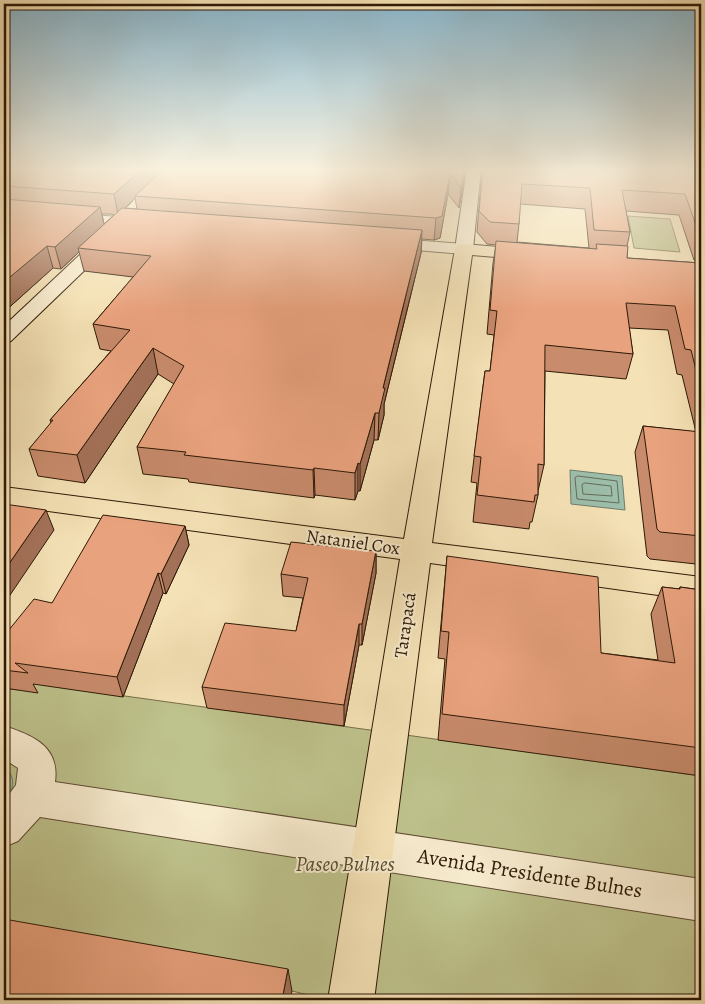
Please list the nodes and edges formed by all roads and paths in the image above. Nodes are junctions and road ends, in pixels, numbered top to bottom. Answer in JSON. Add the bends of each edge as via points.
{"nodes":[{"id":1,"x":42,"y":216,"type":"edge"},
{"id":2,"x":130,"y":216,"type":"edge"},
{"id":3,"x":468,"y":216,"type":"edge"},
{"id":4,"x":124,"y":222,"type":"junction"},
{"id":5,"x":165,"y":225,"type":"edge"},
{"id":6,"x":372,"y":242,"type":"edge"},
{"id":7,"x":464,"y":249,"type":"junction"},
{"id":8,"x":550,"y":256,"type":"edge"},
{"id":9,"x":4,"y":337,"type":"edge"},
{"id":10,"x":4,"y":496,"type":"edge"},
{"id":11,"x":416,"y":551,"type":"junction"},
{"id":12,"x":701,"y":589,"type":"edge"},
{"id":13,"x":4,"y":743,"type":"edge"},
{"id":14,"x":32,"y":797,"type":"junction"},
{"id":15,"x":4,"y":827,"type":"edge"},
{"id":16,"x":372,"y":849,"type":"junction"},
{"id":17,"x":701,"y":900,"type":"edge"},
{"id":18,"x":350,"y":1000,"type":"edge"}],
"edges":[{"from":1,"to":4,"type":"street"},
{"from":2,"to":4,"type":"street"},
{"from":3,"to":7,"type":"street"},
{"from":4,"to":5,"type":"street"},
{"from":4,"to":9,"type":"street"},
{"from":6,"to":7,"type":"street"},
{"from":7,"to":8,"type":"main road"},
{"from":7,"to":11,"type":"main road","name":"Tarapacá"},
{"from":10,"to":11,"type":"main road","name":"Nataniel Cox"},
{"from":11,"to":12,"type":"main road","name":"Nataniel Cox"},
{"from":11,"to":16,"type":"main road","name":"Tarapacá"},
{"from":13,"to":14,"type":"street","via":[[19,746],[34,758],[38,776]]},
{"from":14,"to":15,"type":"street","via":[[17,818]]},
{"from":14,"to":16,"type":"street","name":"Avenida Presidente Bulnes"},
{"from":16,"to":17,"type":"street","name":"Avenida Presidente Bulnes"},
{"from":16,"to":18,"type":"main road","name":"Tarapacá"}]}
